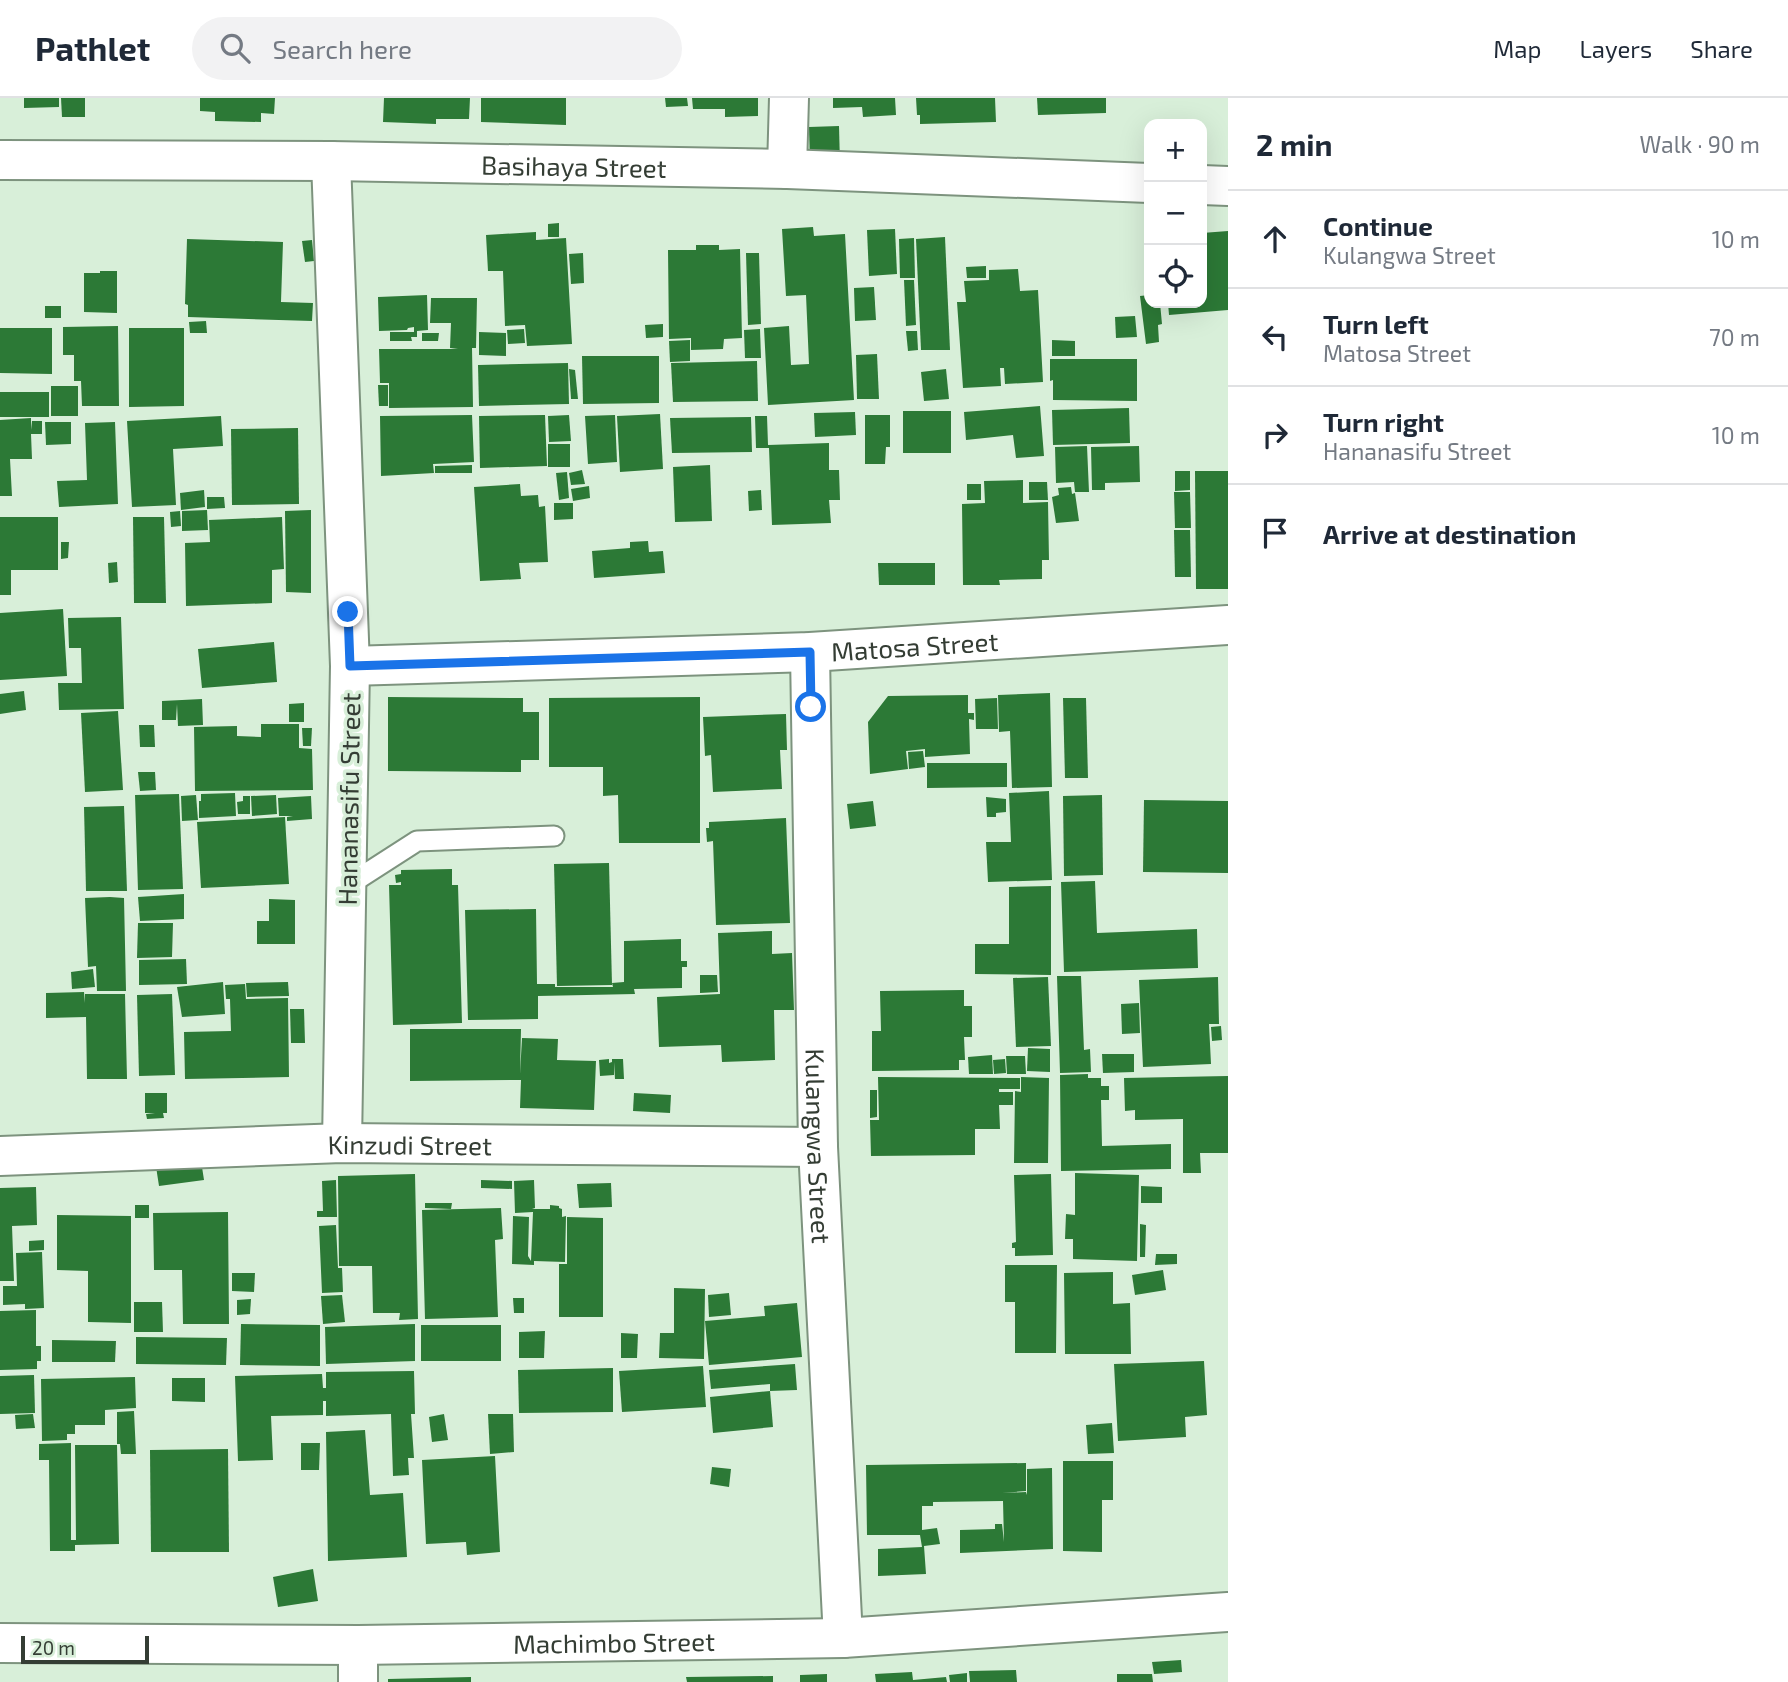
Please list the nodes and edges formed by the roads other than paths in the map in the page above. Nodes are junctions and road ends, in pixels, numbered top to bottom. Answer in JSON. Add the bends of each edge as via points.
{"nodes":[{"id":1,"x":789,"y":98,"type":"edge"},
{"id":2,"x":0,"y":160,"type":"edge"},
{"id":3,"x":331,"y":161,"type":"junction"},
{"id":4,"x":787,"y":169,"type":"junction"},
{"id":5,"x":1144,"y":183,"type":"edge"},
{"id":6,"x":1207,"y":185,"type":"edge"},
{"id":7,"x":1228,"y":186,"type":"edge"},
{"id":8,"x":1228,"y":625,"type":"edge"},
{"id":9,"x":810,"y":652,"type":"junction"},
{"id":10,"x":350,"y":666,"type":"junction"},
{"id":11,"x":554,"y":836,"type":"dead end"},
{"id":12,"x":347,"y":886,"type":"junction"},
{"id":13,"x":342,"y":1143,"type":"junction"},
{"id":14,"x":818,"y":1147,"type":"junction"},
{"id":15,"x":0,"y":1156,"type":"edge"},
{"id":16,"x":1228,"y":1612,"type":"edge"},
{"id":17,"x":843,"y":1638,"type":"junction"},
{"id":18,"x":0,"y":1643,"type":"edge"},
{"id":19,"x":358,"y":1663,"type":"edge"}],
"edges":[{"from":1,"to":4,"type":"street"},
{"from":2,"to":3,"type":"street","name":"Basihaya Street"},
{"from":3,"to":4,"type":"street","name":"Basihaya Street"},
{"from":3,"to":10,"type":"street","name":"Hananasifu Street"},
{"from":4,"to":5,"type":"street","name":"Basihaya Street"},
{"from":6,"to":7,"type":"street"},
{"from":8,"to":9,"type":"street","name":"Matosa Street"},
{"from":9,"to":10,"type":"street","name":"Matosa Street"},
{"from":9,"to":14,"type":"street","name":"Kulangwa Street"},
{"from":10,"to":12,"type":"street","name":"Hananasifu Street"},
{"from":11,"to":12,"type":"lane","via":[[417,841]]},
{"from":12,"to":13,"type":"street","name":"Hananasifu Street"},
{"from":13,"to":14,"type":"street","name":"Kinzudi Street"},
{"from":13,"to":15,"type":"street","name":"Kinzudi Street"},
{"from":14,"to":17,"type":"street","name":"Kulangwa Street"},
{"from":16,"to":17,"type":"street","name":"Machimbo Street"},
{"from":17,"to":19,"type":"street","name":"Machimbo Street"},
{"from":18,"to":19,"type":"street","name":"Machimbo Street"}]}
